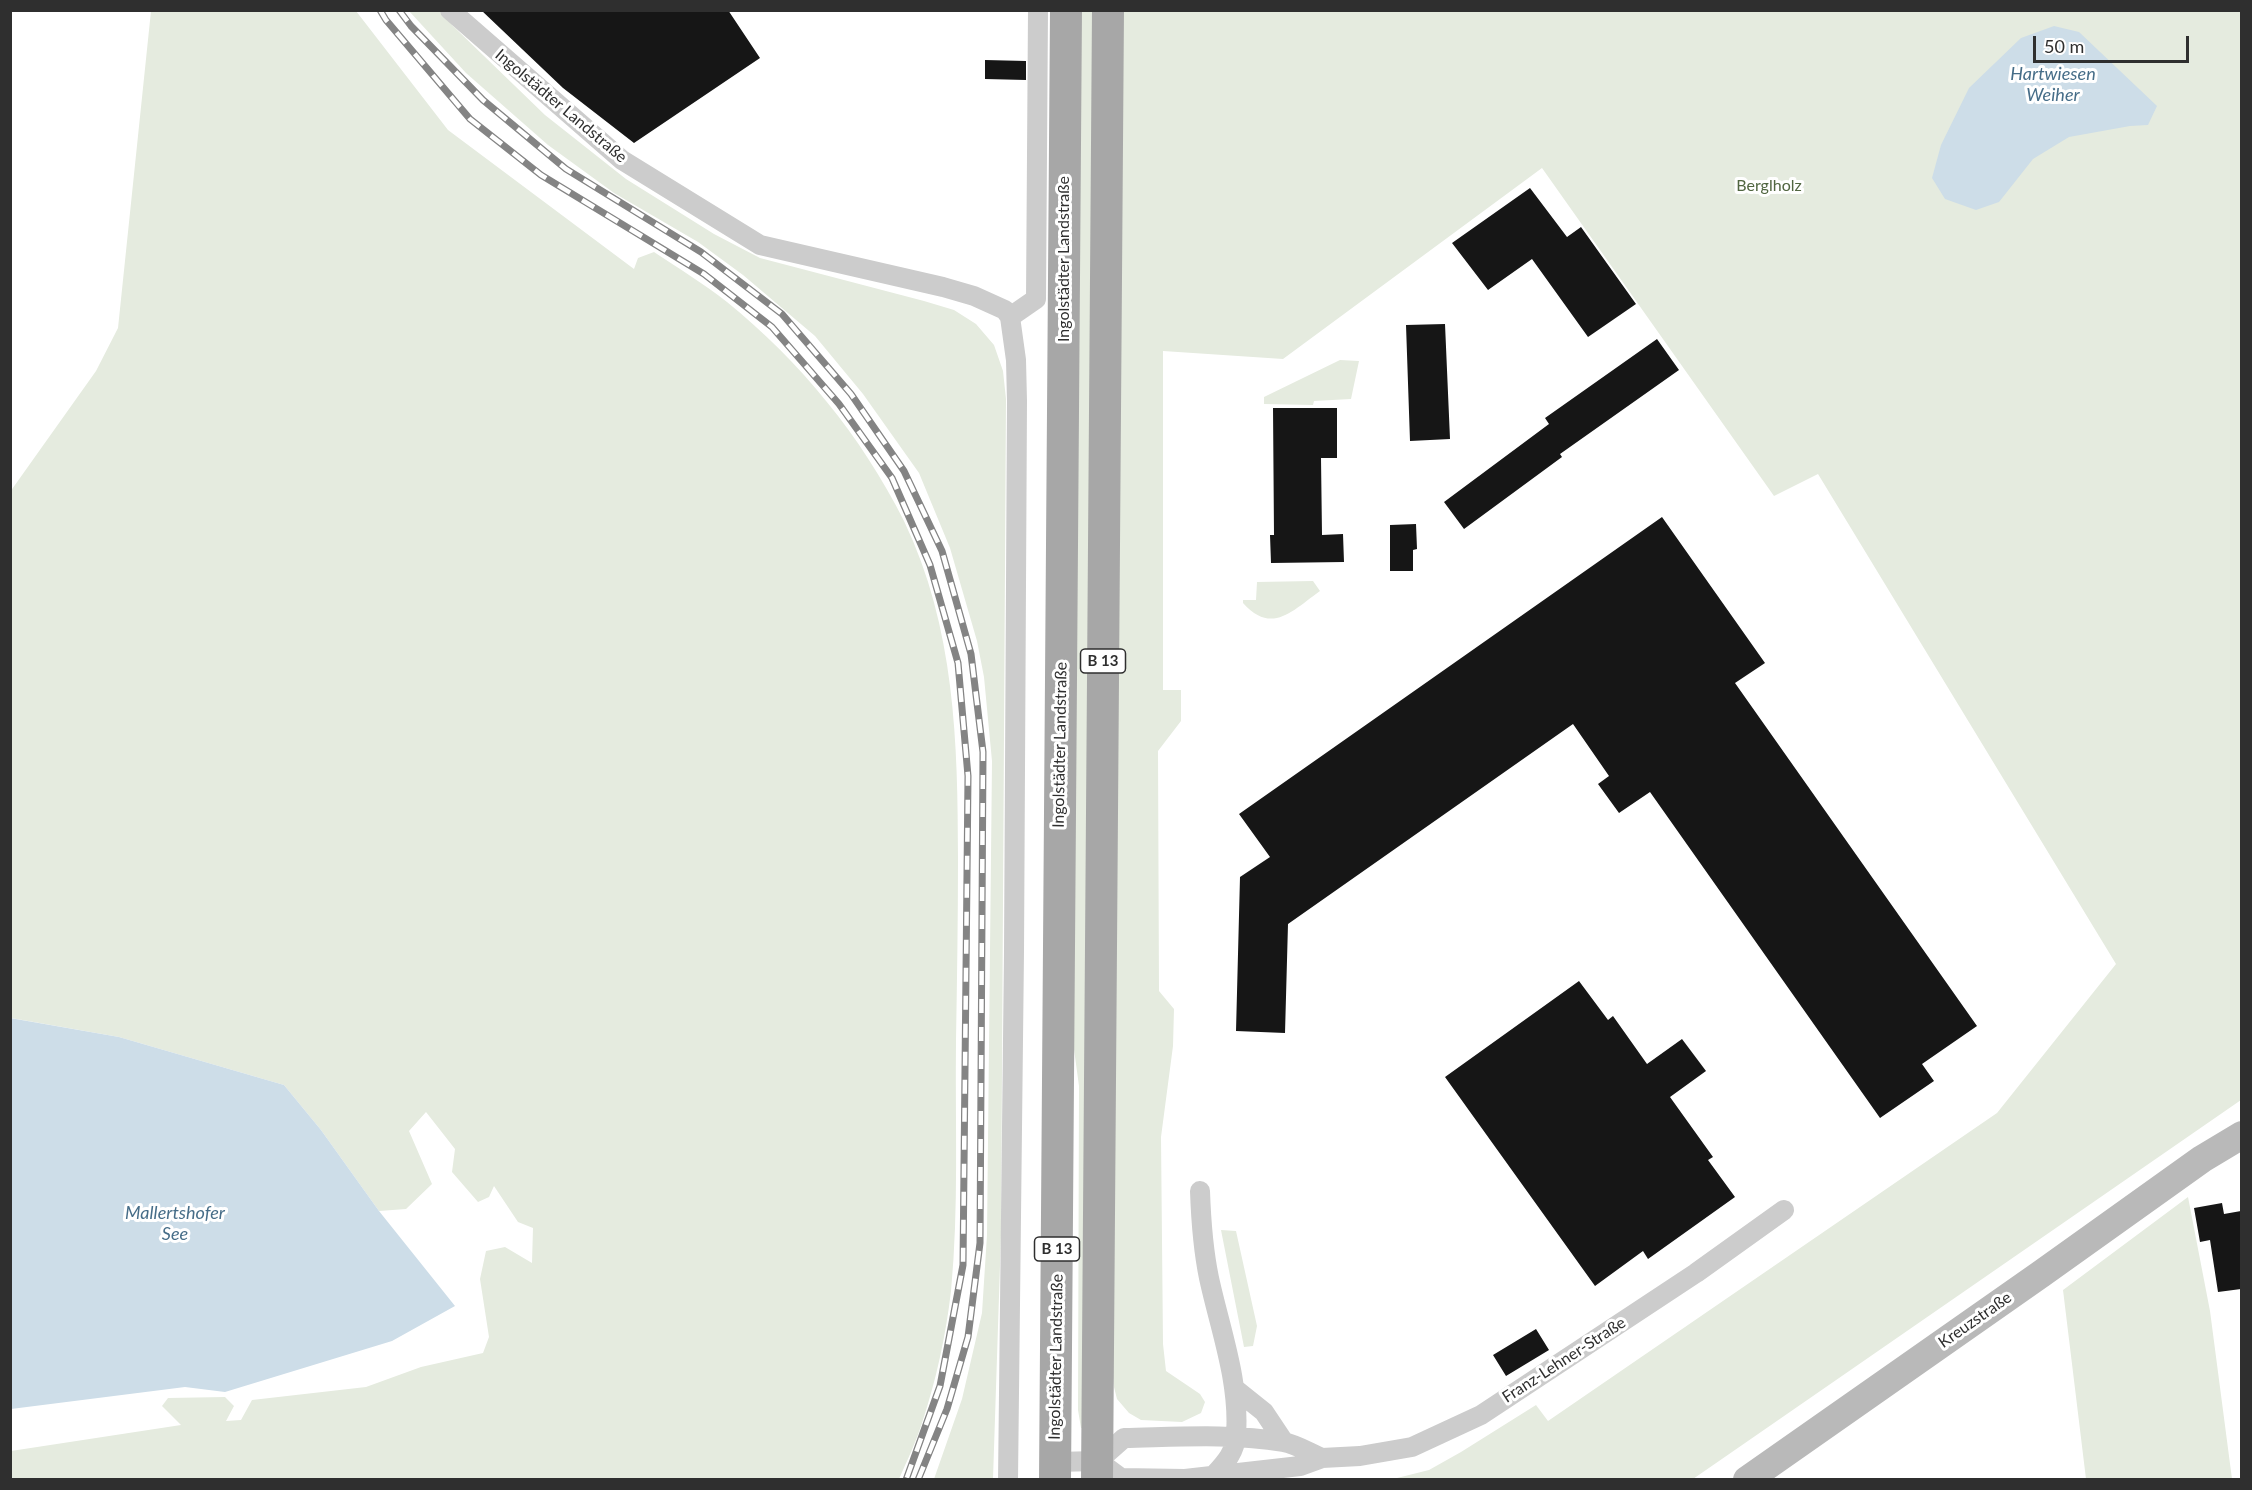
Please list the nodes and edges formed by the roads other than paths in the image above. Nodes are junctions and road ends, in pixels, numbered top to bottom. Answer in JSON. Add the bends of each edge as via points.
{"nodes":[{"id":1,"x":450,"y":10,"type":"edge"},
{"id":2,"x":1038,"y":10,"type":"edge"},
{"id":3,"x":1066,"y":10,"type":"edge"},
{"id":4,"x":1108,"y":10,"type":"edge"},
{"id":5,"x":1010,"y":317,"type":"junction"},
{"id":6,"x":2241,"y":1122,"type":"edge"},
{"id":7,"x":2241,"y":1135,"type":"edge"},
{"id":8,"x":2202,"y":1159,"type":"junction"},
{"id":9,"x":1200,"y":1191,"type":"dead end"},
{"id":10,"x":1784,"y":1210,"type":"dead end"},
{"id":11,"x":1234,"y":1388,"type":"junction"},
{"id":12,"x":1236,"y":1437,"type":"junction"},
{"id":13,"x":1284,"y":1442,"type":"junction"},
{"id":14,"x":1322,"y":1458,"type":"junction"},
{"id":15,"x":1277,"y":1469,"type":"junction"},
{"id":16,"x":1097,"y":1470,"type":"edge"},
{"id":17,"x":1055,"y":1471,"type":"edge"},
{"id":18,"x":1215,"y":1474,"type":"junction"},
{"id":19,"x":1008,"y":1479,"type":"edge"},
{"id":20,"x":1184,"y":1479,"type":"edge"},
{"id":21,"x":1747,"y":1479,"type":"edge"}],
"edges":[{"from":1,"to":5,"type":"street","name":"Ingolstädter Landstraße","via":[[622,160],[760,245],[943,287],[974,296],[1005,310]]},
{"from":2,"to":5,"type":"street","name":"Ingolstädter Landstraße","via":[[1036,298]]},
{"from":3,"to":17,"type":"main road","name":"Ingolstädter Landstraße","number":"B 13"},
{"from":4,"to":16,"type":"main road","number":"B 13"},
{"from":5,"to":19,"type":"street","via":[[1017,413]]},
{"from":6,"to":8,"type":"main road","name":"Kreuzstraße"},
{"from":7,"to":8,"type":"main road","name":"Kreuzstraße"},
{"from":8,"to":21,"type":"main road","name":"Kreuzstraße"},
{"from":9,"to":11,"type":"street","via":[[1208,1275]]},
{"from":10,"to":14,"type":"street","name":"Franz-Lehner-Straße","via":[[1686,1280],[1481,1415],[1412,1447]]},
{"from":11,"to":12,"type":"street"},
{"from":11,"to":13,"type":"street","via":[[1264,1412]]},
{"from":12,"to":13,"type":"street","name":"Franz-Lehner-Straße"},
{"from":12,"to":16,"type":"street","name":"Franz-Lehner-Straße","via":[[1124,1438]]},
{"from":12,"to":18,"type":"street","via":[[1231,1456]]},
{"from":13,"to":14,"type":"street","name":"Franz-Lehner-Straße"},
{"from":13,"to":15,"type":"street"},
{"from":14,"to":15,"type":"street","name":"Franz-Lehner-Straße"},
{"from":15,"to":18,"type":"street","name":"Franz-Lehner-Straße"},
{"from":16,"to":17,"type":"street"},
{"from":16,"to":20,"type":"street","name":"Franz-Lehner-Straße","via":[[1121,1478]]},
{"from":18,"to":20,"type":"street","name":"Franz-Lehner-Straße"}]}
